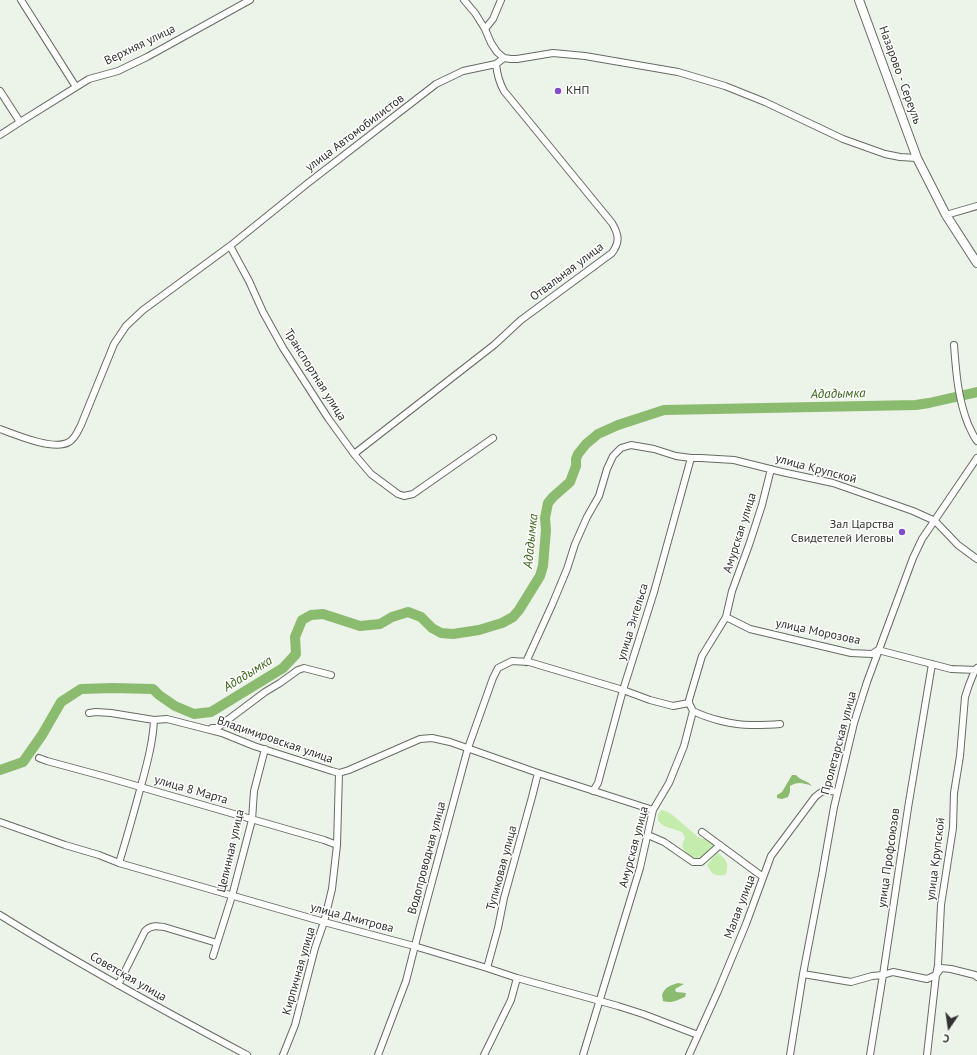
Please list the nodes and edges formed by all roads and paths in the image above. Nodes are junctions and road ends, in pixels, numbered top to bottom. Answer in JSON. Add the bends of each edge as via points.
{"nodes":[{"id":1,"x":21,"y":0,"type":"edge"},
{"id":2,"x":250,"y":0,"type":"edge"},
{"id":3,"x":464,"y":0,"type":"edge"},
{"id":4,"x":501,"y":0,"type":"edge"},
{"id":5,"x":859,"y":0,"type":"edge"},
{"id":6,"x":485,"y":29,"type":"junction"},
{"id":7,"x":504,"y":58,"type":"junction"},
{"id":8,"x":496,"y":64,"type":"junction"},
{"id":9,"x":76,"y":87,"type":"junction"},
{"id":10,"x":0,"y":91,"type":"edge"},
{"id":11,"x":20,"y":122,"type":"junction"},
{"id":12,"x":0,"y":135,"type":"edge"},
{"id":13,"x":917,"y":158,"type":"junction"},
{"id":14,"x":977,"y":206,"type":"edge"},
{"id":15,"x":946,"y":214,"type":"junction"},
{"id":16,"x":230,"y":246,"type":"junction"},
{"id":17,"x":977,"y":263,"type":"edge"},
{"id":18,"x":954,"y":345,"type":"dead end"},
{"id":19,"x":0,"y":429,"type":"edge"},
{"id":20,"x":493,"y":438,"type":"dead end"},
{"id":21,"x":977,"y":441,"type":"edge"},
{"id":22,"x":354,"y":454,"type":"junction"},
{"id":23,"x":691,"y":458,"type":"junction"},
{"id":24,"x":976,"y":459,"type":"edge"},
{"id":25,"x":771,"y":469,"type":"junction"},
{"id":26,"x":935,"y":521,"type":"junction"},
{"id":27,"x":977,"y":558,"type":"edge"},
{"id":28,"x":726,"y":617,"type":"junction"},
{"id":29,"x":878,"y":650,"type":"junction"},
{"id":30,"x":526,"y":662,"type":"junction"},
{"id":31,"x":932,"y":664,"type":"junction"},
{"id":32,"x":976,"y":669,"type":"edge"},
{"id":33,"x":331,"y":675,"type":"dead end"},
{"id":34,"x":623,"y":690,"type":"junction"},
{"id":35,"x":689,"y":703,"type":"junction"},
{"id":36,"x":693,"y":711,"type":"junction"},
{"id":37,"x":89,"y":713,"type":"dead end"},
{"id":38,"x":154,"y":720,"type":"junction"},
{"id":39,"x":780,"y":724,"type":"dead end"},
{"id":40,"x":206,"y":729,"type":"junction"},
{"id":41,"x":468,"y":748,"type":"junction"},
{"id":42,"x":265,"y":749,"type":"junction"},
{"id":43,"x":40,"y":758,"type":"dead end"},
{"id":44,"x":339,"y":772,"type":"junction"},
{"id":45,"x":538,"y":773,"type":"junction"},
{"id":46,"x":141,"y":787,"type":"junction"},
{"id":47,"x":593,"y":791,"type":"junction"},
{"id":48,"x":837,"y":792,"type":"junction"},
{"id":49,"x":653,"y":810,"type":"junction"},
{"id":50,"x":252,"y":820,"type":"junction"},
{"id":51,"x":0,"y":822,"type":"edge"},
{"id":52,"x":702,"y":832,"type":"dead end"},
{"id":53,"x":648,"y":835,"type":"junction"},
{"id":54,"x":337,"y":845,"type":"junction"},
{"id":55,"x":720,"y":845,"type":"junction"},
{"id":56,"x":119,"y":863,"type":"junction"},
{"id":57,"x":763,"y":877,"type":"junction"},
{"id":58,"x":232,"y":896,"type":"junction"},
{"id":59,"x":0,"y":915,"type":"edge"},
{"id":60,"x":324,"y":922,"type":"junction"},
{"id":61,"x":217,"y":943,"type":"junction"},
{"id":62,"x":414,"y":946,"type":"junction"},
{"id":63,"x":213,"y":956,"type":"dead end"},
{"id":64,"x":487,"y":968,"type":"junction"},
{"id":65,"x":802,"y":974,"type":"junction"},
{"id":66,"x":883,"y":975,"type":"junction"},
{"id":67,"x":936,"y":975,"type":"junction"},
{"id":68,"x":977,"y":977,"type":"edge"},
{"id":69,"x":517,"y":978,"type":"junction"},
{"id":70,"x":118,"y":985,"type":"junction"},
{"id":71,"x":599,"y":1001,"type":"junction"},
{"id":72,"x":698,"y":1035,"type":"junction"},
{"id":73,"x":248,"y":1055,"type":"edge"},
{"id":74,"x":283,"y":1055,"type":"edge"},
{"id":75,"x":378,"y":1055,"type":"edge"},
{"id":76,"x":484,"y":1055,"type":"edge"},
{"id":77,"x":583,"y":1055,"type":"edge"},
{"id":78,"x":689,"y":1055,"type":"edge"},
{"id":79,"x":790,"y":1055,"type":"edge"},
{"id":80,"x":870,"y":1055,"type":"edge"},
{"id":81,"x":927,"y":1055,"type":"edge"}],
"edges":[{"from":1,"to":9,"type":"street"},
{"from":2,"to":9,"type":"street","name":"Верхняя улица","via":[[147,57],[118,71],[89,79]]},
{"from":3,"to":6,"type":"street"},
{"from":4,"to":6,"type":"street","via":[[493,19]]},
{"from":5,"to":13,"type":"street","name":"Назарово - Сереуль"},
{"from":6,"to":7,"type":"street","via":[[494,48]]},
{"from":7,"to":8,"type":"street","name":"улица Автомобилистов"},
{"from":7,"to":13,"type":"street","via":[[518,59],[553,53],[678,72],[725,86],[885,154]]},
{"from":8,"to":16,"type":"street","name":"улица Автомобилистов","via":[[463,71],[436,84]]},
{"from":8,"to":22,"type":"street","name":"Отвальная улица","via":[[497,75],[504,91],[612,223],[617,232],[617,244],[612,253],[521,320],[494,345]]},
{"from":9,"to":11,"type":"street","name":"Верхняя улица"},
{"from":10,"to":11,"type":"street"},
{"from":11,"to":12,"type":"street","name":"Верхняя улица"},
{"from":13,"to":15,"type":"street","name":"Назарово - Сереуль"},
{"from":14,"to":15,"type":"street"},
{"from":15,"to":17,"type":"street","name":"Назарово - Сереуль"},
{"from":16,"to":19,"type":"street","name":"улица Автомобилистов","via":[[142,310],[126,326],[114,344],[81,425],[70,442],[62,446],[52,445],[22,438]]},
{"from":16,"to":22,"type":"street","name":"Транспортная улица","via":[[283,348]]},
{"from":18,"to":21,"type":"street","via":[[958,388],[964,414]]},
{"from":20,"to":22,"type":"street","name":"Транспортная улица","via":[[413,494],[404,496],[371,474]]},
{"from":23,"to":25,"type":"street","name":"улица Крупской","via":[[734,460]]},
{"from":23,"to":30,"type":"street","name":"улица Крупской","via":[[631,446],[621,448],[613,456],[599,496],[575,544],[552,606]]},
{"from":23,"to":34,"type":"street","name":"улица Энгельса","via":[[654,592]]},
{"from":24,"to":26,"type":"street","name":"Пролетарская улица"},
{"from":25,"to":26,"type":"street","name":"улица Крупской","via":[[833,483]]},
{"from":25,"to":28,"type":"street","name":"Амурская улица"},
{"from":26,"to":27,"type":"street","name":"улица Крупской","via":[[958,545]]},
{"from":26,"to":29,"type":"street","name":"Пролетарская улица","via":[[913,558]]},
{"from":28,"to":29,"type":"street","name":"улица Морозова","via":[[750,628],[851,653],[872,654]]},
{"from":28,"to":35,"type":"street","name":"Амурская улица","via":[[702,656]]},
{"from":29,"to":31,"type":"street","name":"улица Морозова"},
{"from":29,"to":48,"type":"street","name":"Пролетарская улица","via":[[854,722]]},
{"from":30,"to":34,"type":"street"},
{"from":30,"to":41,"type":"street","name":"Водопроводная улица","via":[[512,661],[498,668]]},
{"from":31,"to":32,"type":"street","name":"улица Морозова"},
{"from":31,"to":66,"type":"street","name":"улица Профсоюзов"},
{"from":32,"to":67,"type":"street","name":"улица Крупской","via":[[965,697]]},
{"from":33,"to":40,"type":"street","via":[[304,668],[298,670],[217,728]]},
{"from":34,"to":35,"type":"street","via":[[673,706]]},
{"from":34,"to":47,"type":"street","name":"улица Энгельса","via":[[598,783]]},
{"from":35,"to":36,"type":"street"},
{"from":36,"to":39,"type":"street","via":[[736,724]]},
{"from":36,"to":49,"type":"street","name":"Амурская улица","via":[[684,746],[669,783]]},
{"from":37,"to":38,"type":"street","name":"Владимировская улица","via":[[111,713]]},
{"from":38,"to":40,"type":"street","name":"Владимировская улица","via":[[166,719]]},
{"from":38,"to":46,"type":"street","via":[[153,736]]},
{"from":40,"to":42,"type":"street","name":"Владимировская улица"},
{"from":41,"to":44,"type":"street","name":"Владимировская улица","via":[[432,738],[420,739]]},
{"from":41,"to":45,"type":"street","name":"Владимировская улица"},
{"from":41,"to":62,"type":"street","name":"Водопроводная улица"},
{"from":42,"to":44,"type":"street","name":"Владимировская улица","via":[[332,772]]},
{"from":42,"to":50,"type":"street","name":"Целинная улица","via":[[254,791]]},
{"from":43,"to":46,"type":"street","name":"улица 8 Марта"},
{"from":44,"to":54,"type":"street","name":"Кирпичная улица"},
{"from":45,"to":47,"type":"street","name":"Владимировская улица"},
{"from":45,"to":64,"type":"street","name":"Тупиковая улица"},
{"from":46,"to":50,"type":"street","name":"улица 8 Марта"},
{"from":46,"to":56,"type":"street"},
{"from":47,"to":49,"type":"street","name":"Владимировская улица"},
{"from":48,"to":57,"type":"street","name":"Малая улица","via":[[823,791],[815,797],[771,856]]},
{"from":48,"to":65,"type":"street","name":"Пролетарская улица"},
{"from":49,"to":53,"type":"street","name":"Амурская улица"},
{"from":50,"to":54,"type":"street","name":"улица 8 Марта"},
{"from":50,"to":58,"type":"street","name":"Целинная улица"},
{"from":51,"to":56,"type":"street","name":"улица Дмитрова"},
{"from":52,"to":55,"type":"street"},
{"from":53,"to":55,"type":"street","via":[[664,842],[693,862],[701,862]]},
{"from":53,"to":71,"type":"street","name":"Амурская улица"},
{"from":54,"to":60,"type":"street","name":"Кирпичная улица","via":[[332,889]]},
{"from":55,"to":57,"type":"street"},
{"from":56,"to":58,"type":"street","name":"улица Дмитрова"},
{"from":57,"to":72,"type":"street","name":"Малая улица","via":[[746,924]]},
{"from":58,"to":60,"type":"street","name":"улица Дмитрова"},
{"from":58,"to":61,"type":"street","name":"Целинная улица"},
{"from":59,"to":70,"type":"street","name":"Советская улица"},
{"from":60,"to":62,"type":"street","name":"улица Дмитрова"},
{"from":60,"to":74,"type":"street","name":"Кирпичная улица","via":[[314,948],[295,1025]]},
{"from":61,"to":63,"type":"street","name":"Целинная улица"},
{"from":61,"to":70,"type":"street","via":[[164,927],[149,927]]},
{"from":62,"to":64,"type":"street","name":"улица Дмитрова"},
{"from":62,"to":75,"type":"street","name":"Водопроводная улица","via":[[406,981]]},
{"from":64,"to":69,"type":"street","name":"улица Дмитрова"},
{"from":65,"to":66,"type":"street","via":[[851,982]]},
{"from":65,"to":79,"type":"street","name":"Пролетарская улица"},
{"from":66,"to":67,"type":"street","via":[[893,972],[927,979]]},
{"from":66,"to":80,"type":"street","name":"улица Профсоюзов"},
{"from":67,"to":68,"type":"street","via":[[941,968]]},
{"from":67,"to":81,"type":"street","name":"улица Крупской"},
{"from":69,"to":71,"type":"street","name":"улица Дмитрова"},
{"from":69,"to":76,"type":"street","via":[[511,1000]]},
{"from":70,"to":73,"type":"street","name":"Советская улица"},
{"from":71,"to":72,"type":"street","name":"улица Дмитрова"},
{"from":71,"to":77,"type":"street","name":"Амурская улица"},
{"from":72,"to":78,"type":"street","name":"Малая улица"}]}
